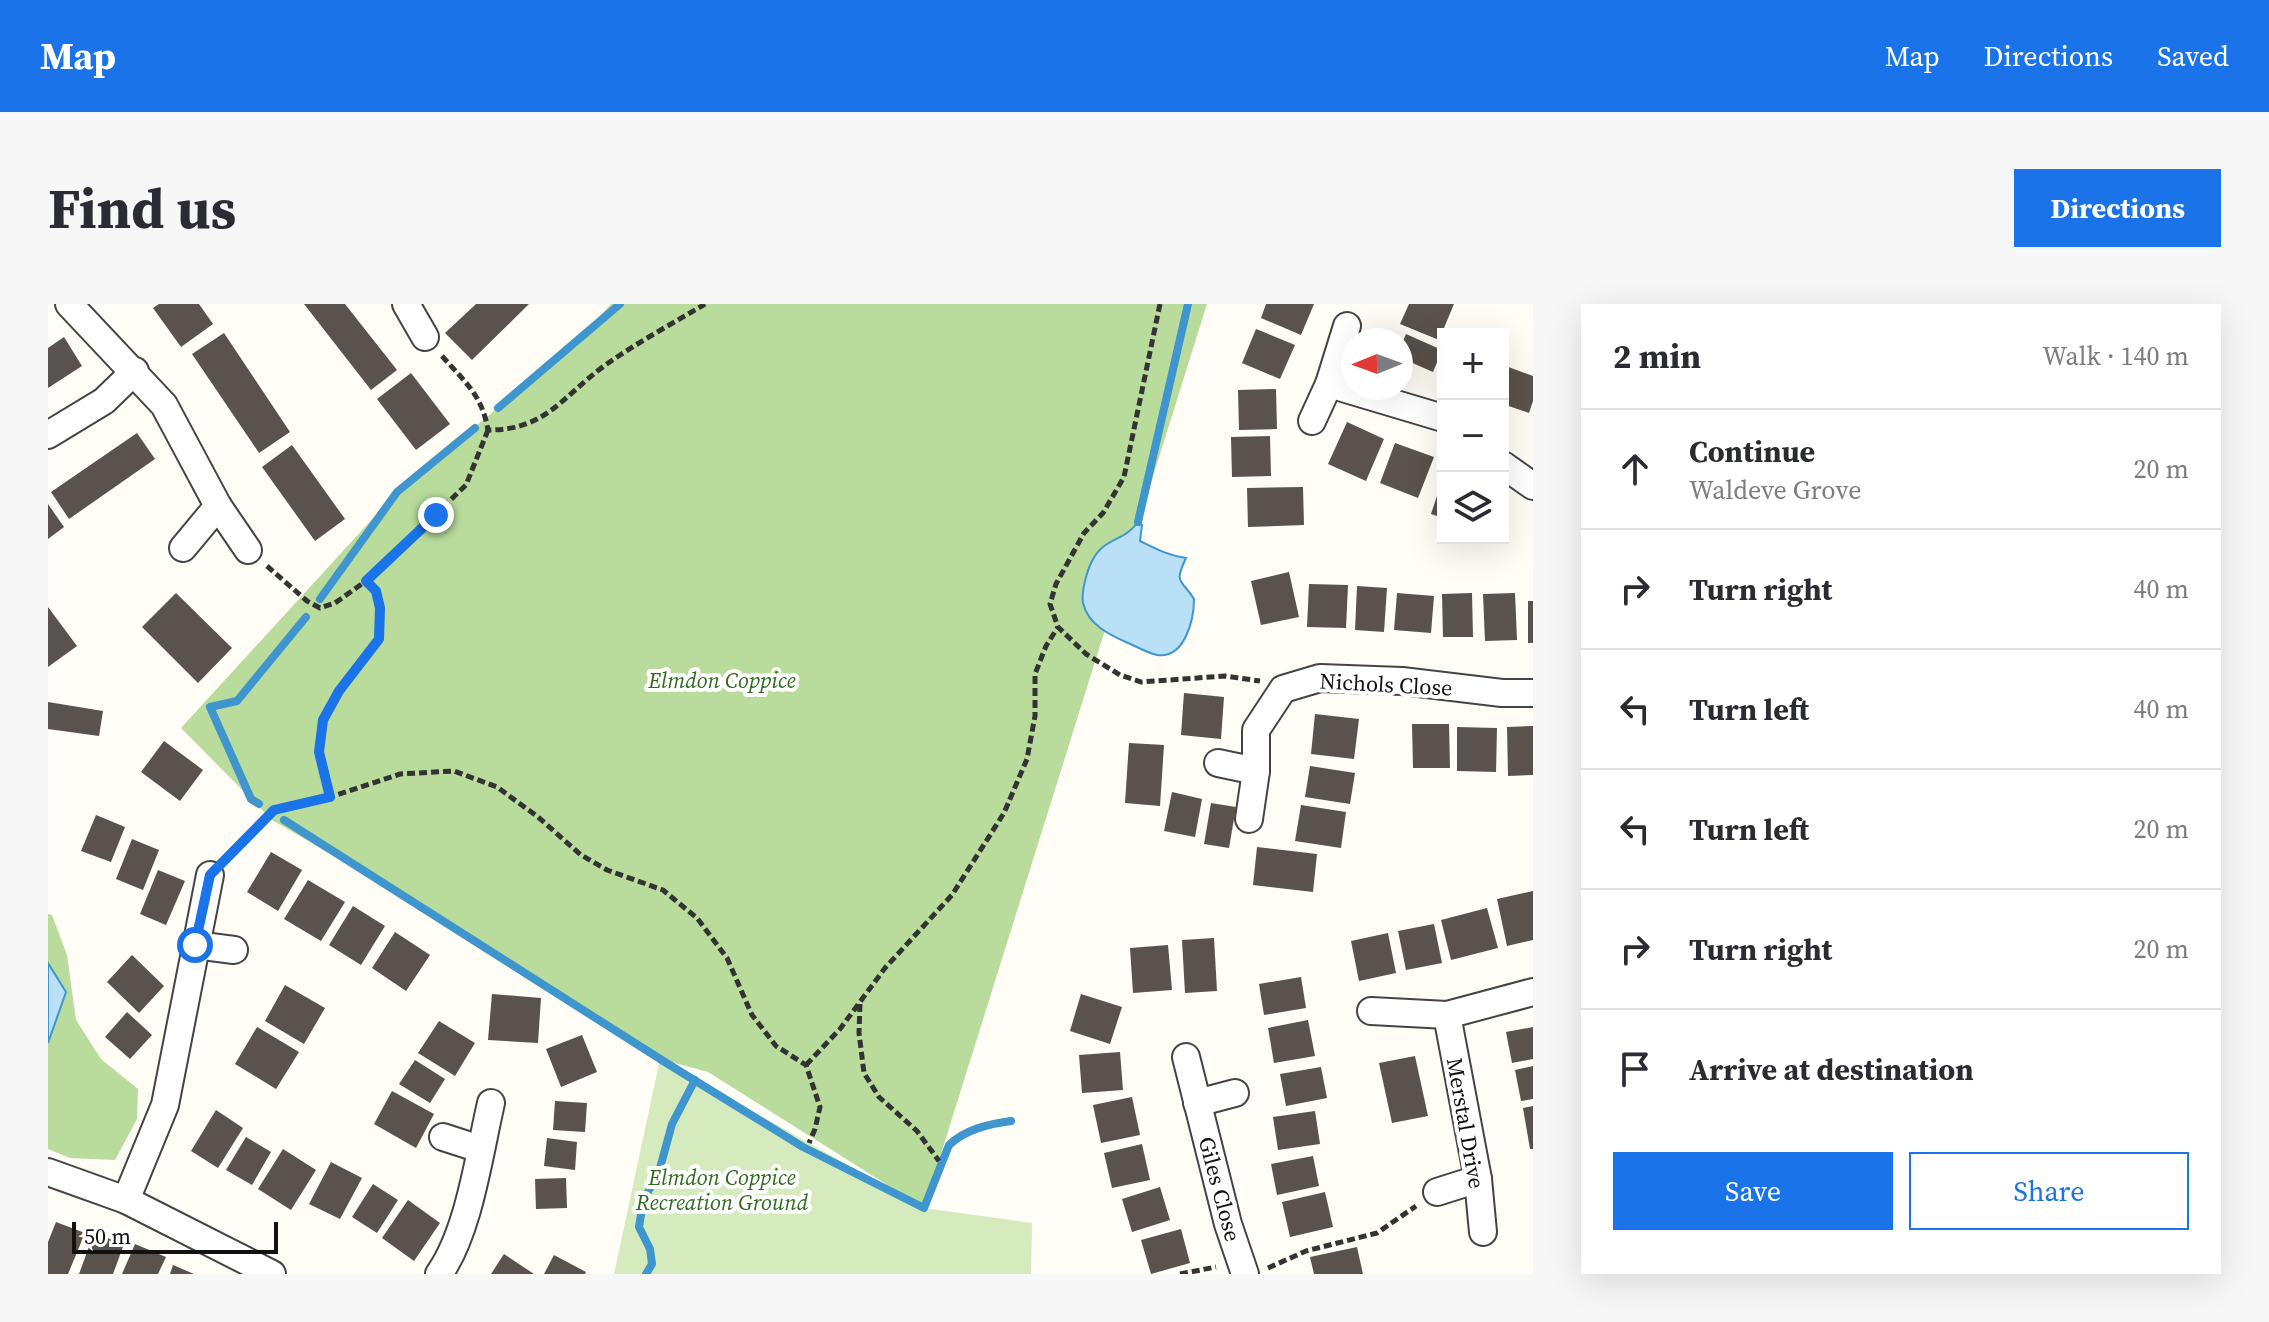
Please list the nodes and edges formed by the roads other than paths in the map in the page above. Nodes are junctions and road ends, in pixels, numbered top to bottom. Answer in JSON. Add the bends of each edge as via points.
{"nodes":[{"id":1,"x":69,"y":304,"type":"edge"},
{"id":2,"x":406,"y":304,"type":"edge"},
{"id":3,"x":1347,"y":326,"type":"dead end"},
{"id":4,"x":425,"y":337,"type":"road end"},
{"id":5,"x":135,"y":371,"type":"junction"},
{"id":6,"x":1329,"y":384,"type":"junction"},
{"id":7,"x":1437,"y":416,"type":"edge"},
{"id":8,"x":1312,"y":421,"type":"dead end"},
{"id":9,"x":48,"y":435,"type":"edge"},
{"id":10,"x":1509,"y":469,"type":"edge"},
{"id":11,"x":1533,"y":486,"type":"edge"},
{"id":12,"x":218,"y":506,"type":"junction"},
{"id":13,"x":183,"y":548,"type":"dead end"},
{"id":14,"x":248,"y":550,"type":"road end"},
{"id":15,"x":1533,"y":693,"type":"edge"},
{"id":16,"x":1218,"y":763,"type":"dead end"},
{"id":17,"x":1256,"y":771,"type":"junction"},
{"id":18,"x":1249,"y":819,"type":"dead end"},
{"id":19,"x":210,"y":875,"type":"road end"},
{"id":20,"x":195,"y":945,"type":"junction"},
{"id":21,"x":234,"y":950,"type":"dead end"},
{"id":22,"x":1533,"y":992,"type":"edge"},
{"id":23,"x":1371,"y":1011,"type":"dead end"},
{"id":24,"x":1447,"y":1015,"type":"junction"},
{"id":25,"x":1186,"y":1057,"type":"dead end"},
{"id":26,"x":1235,"y":1093,"type":"dead end"},
{"id":27,"x":491,"y":1103,"type":"dead end"},
{"id":28,"x":1197,"y":1103,"type":"junction"},
{"id":29,"x":443,"y":1137,"type":"dead end"},
{"id":30,"x":480,"y":1149,"type":"junction"},
{"id":31,"x":48,"y":1172,"type":"edge"},
{"id":32,"x":1478,"y":1179,"type":"junction"},
{"id":33,"x":1437,"y":1192,"type":"road end"},
{"id":34,"x":126,"y":1200,"type":"junction"},
{"id":35,"x":1483,"y":1232,"type":"dead end"},
{"id":36,"x":1247,"y":1270,"type":"edge"},
{"id":37,"x":272,"y":1274,"type":"edge"},
{"id":38,"x":439,"y":1274,"type":"edge"}],
"edges":[{"from":1,"to":5,"type":"street"},
{"from":2,"to":4,"type":"street"},
{"from":3,"to":6,"type":"street"},
{"from":5,"to":9,"type":"street","via":[[104,401]]},
{"from":5,"to":12,"type":"street","via":[[164,405]]},
{"from":6,"to":7,"type":"street"},
{"from":6,"to":8,"type":"street"},
{"from":10,"to":11,"type":"street"},
{"from":12,"to":13,"type":"street"},
{"from":12,"to":14,"type":"street"},
{"from":15,"to":17,"type":"street","name":"Nichols Close","via":[[1320,678],[1283,689],[1256,730]]},
{"from":16,"to":17,"type":"street"},
{"from":17,"to":18,"type":"street"},
{"from":19,"to":20,"type":"street"},
{"from":20,"to":21,"type":"street"},
{"from":20,"to":34,"type":"street","via":[[165,1105]]},
{"from":22,"to":24,"type":"street"},
{"from":23,"to":24,"type":"street"},
{"from":24,"to":32,"type":"street","name":"Merstal Drive"},
{"from":25,"to":28,"type":"street","name":"Giles Close"},
{"from":26,"to":28,"type":"street"},
{"from":27,"to":30,"type":"street"},
{"from":28,"to":36,"type":"street","name":"Giles Close","via":[[1228,1224]]},
{"from":29,"to":30,"type":"street"},
{"from":30,"to":38,"type":"street","via":[[451,1257]]},
{"from":31,"to":34,"type":"street"},
{"from":32,"to":33,"type":"street"},
{"from":32,"to":35,"type":"street","name":"Merstal Drive"},
{"from":34,"to":37,"type":"street"}]}
